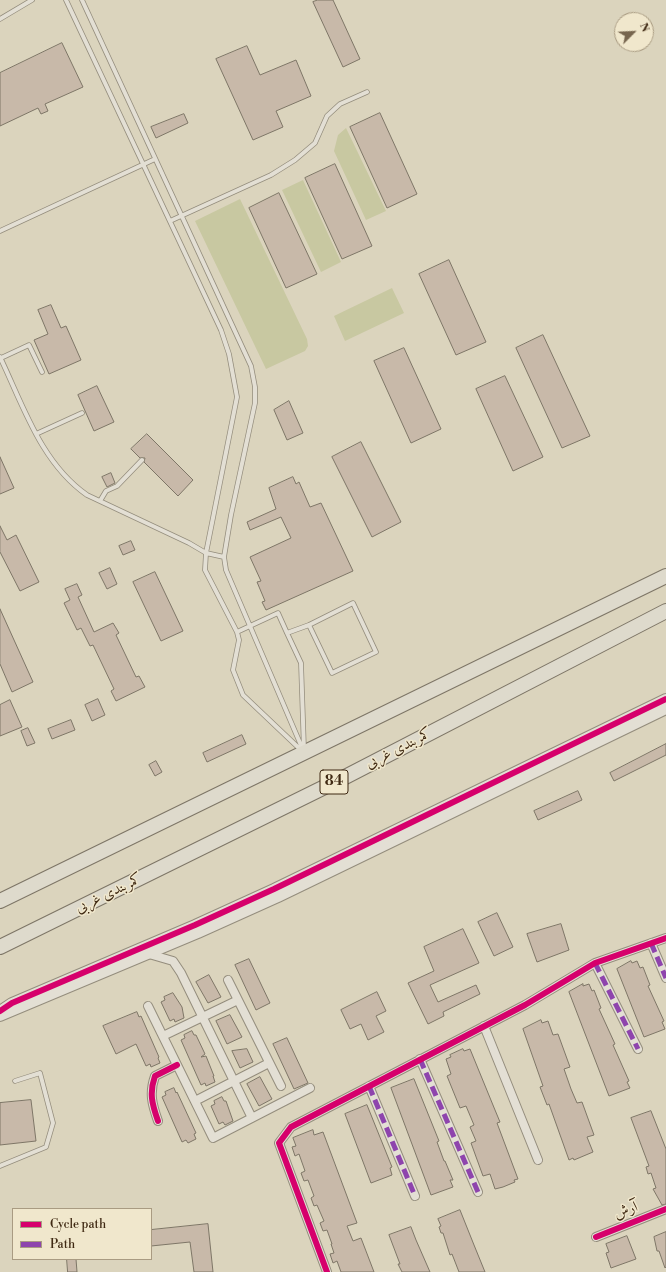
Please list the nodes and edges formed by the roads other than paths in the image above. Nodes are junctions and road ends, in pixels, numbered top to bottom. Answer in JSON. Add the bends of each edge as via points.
{"nodes":[{"id":1,"x":32,"y":0,"type":"edge"},
{"id":2,"x":66,"y":0,"type":"edge"},
{"id":3,"x":82,"y":0,"type":"edge"},
{"id":4,"x":0,"y":19,"type":"edge"},
{"id":5,"x":367,"y":92,"type":"dead end"},
{"id":6,"x":155,"y":159,"type":"junction"},
{"id":7,"x":143,"y":164,"type":"junction"},
{"id":8,"x":181,"y":216,"type":"junction"},
{"id":9,"x":170,"y":221,"type":"junction"},
{"id":10,"x":0,"y":231,"type":"edge"},
{"id":11,"x":0,"y":358,"type":"edge"},
{"id":12,"x":42,"y":372,"type":"dead end"},
{"id":13,"x":82,"y":412,"type":"dead end"},
{"id":14,"x":36,"y":434,"type":"junction"},
{"id":15,"x":142,"y":460,"type":"dead end"},
{"id":16,"x":100,"y":501,"type":"junction"},
{"id":17,"x":206,"y":553,"type":"junction"},
{"id":18,"x":224,"y":557,"type":"junction"},
{"id":19,"x":666,"y":576,"type":"edge"},
{"id":20,"x":666,"y":611,"type":"edge"},
{"id":21,"x":308,"y":624,"type":"junction"},
{"id":22,"x":249,"y":627,"type":"junction"},
{"id":23,"x":237,"y":632,"type":"junction"},
{"id":24,"x":288,"y":633,"type":"junction"},
{"id":25,"x":666,"y":699,"type":"edge"},
{"id":26,"x":666,"y":709,"type":"edge"},
{"id":27,"x":304,"y":752,"type":"junction"},
{"id":28,"x":0,"y":901,"type":"edge"},
{"id":29,"x":666,"y":938,"type":"edge"},
{"id":30,"x":651,"y":943,"type":"junction"},
{"id":31,"x":0,"y":947,"type":"edge"},
{"id":32,"x":148,"y":954,"type":"junction"},
{"id":33,"x":595,"y":963,"type":"junction"},
{"id":34,"x":666,"y":978,"type":"edge"},
{"id":35,"x":228,"y":980,"type":"dead end"},
{"id":36,"x":238,"y":1000,"type":"junction"},
{"id":37,"x":148,"y":1006,"type":"dead end"},
{"id":38,"x":0,"y":1011,"type":"edge"},
{"id":39,"x":0,"y":1016,"type":"edge"},
{"id":40,"x":202,"y":1018,"type":"junction"},
{"id":41,"x":484,"y":1026,"type":"junction"},
{"id":42,"x":163,"y":1036,"type":"junction"},
{"id":43,"x":638,"y":1049,"type":"dead end"},
{"id":44,"x":420,"y":1059,"type":"junction"},
{"id":45,"x":269,"y":1063,"type":"junction"},
{"id":46,"x":177,"y":1065,"type":"junction"},
{"id":47,"x":233,"y":1080,"type":"junction"},
{"id":48,"x":15,"y":1081,"type":"dead end"},
{"id":49,"x":281,"y":1086,"type":"dead end"},
{"id":50,"x":369,"y":1086,"type":"junction"},
{"id":51,"x":310,"y":1088,"type":"dead end"},
{"id":52,"x":195,"y":1101,"type":"junction"},
{"id":53,"x":252,"y":1118,"type":"junction"},
{"id":54,"x":158,"y":1120,"type":"dead end"},
{"id":55,"x":538,"y":1160,"type":"dead end"},
{"id":56,"x":0,"y":1166,"type":"edge"},
{"id":57,"x":478,"y":1192,"type":"dead end"},
{"id":58,"x":415,"y":1196,"type":"dead end"},
{"id":59,"x":666,"y":1209,"type":"edge"},
{"id":60,"x":596,"y":1237,"type":"dead end"},
{"id":61,"x":327,"y":1272,"type":"edge"}],
"edges":[{"from":1,"to":4,"type":"lane"},
{"from":2,"to":7,"type":"lane"},
{"from":3,"to":6,"type":"lane"},
{"from":5,"to":8,"type":"lane","via":[[340,104],[327,116],[315,143],[295,160],[271,175]]},
{"from":6,"to":7,"type":"lane"},
{"from":6,"to":8,"type":"lane"},
{"from":7,"to":9,"type":"lane"},
{"from":7,"to":10,"type":"lane"},
{"from":8,"to":9,"type":"lane"},
{"from":8,"to":18,"type":"lane","via":[[251,366],[255,387],[255,403],[230,515]]},
{"from":9,"to":17,"type":"lane","via":[[223,336],[237,397]]},
{"from":11,"to":12,"type":"lane","via":[[29,345]]},
{"from":11,"to":14,"type":"lane"},
{"from":13,"to":14,"type":"lane"},
{"from":14,"to":16,"type":"lane","via":[[45,450],[74,486]]},
{"from":15,"to":16,"type":"lane","via":[[117,486],[106,491]]},
{"from":16,"to":17,"type":"lane"},
{"from":17,"to":18,"type":"lane"},
{"from":17,"to":23,"type":"lane","via":[[205,570]]},
{"from":18,"to":22,"type":"lane","via":[[226,570]]},
{"from":19,"to":27,"type":"highway"},
{"from":20,"to":31,"type":"highway","name":"کمربندی غربی","number":"84","via":[[347,776]]},
{"from":21,"to":21,"type":"lane","via":[[353,603],[376,652],[332,674]]},
{"from":21,"to":24,"type":"lane"},
{"from":22,"to":23,"type":"lane"},
{"from":22,"to":24,"type":"lane","via":[[278,613]]},
{"from":22,"to":27,"type":"lane"},
{"from":23,"to":27,"type":"lane","via":[[239,640],[233,670],[243,696]]},
{"from":24,"to":27,"type":"lane","via":[[302,663]]},
{"from":25,"to":38,"type":"street","via":[[274,889],[12,1003]]},
{"from":26,"to":32,"type":"street","via":[[278,897]]},
{"from":27,"to":28,"type":"highway"},
{"from":29,"to":30,"type":"street"},
{"from":30,"to":33,"type":"street"},
{"from":30,"to":34,"type":"street"},
{"from":32,"to":39,"type":"street"},
{"from":32,"to":40,"type":"street","via":[[173,961],[186,981]]},
{"from":33,"to":41,"type":"street"},
{"from":33,"to":43,"type":"street"},
{"from":35,"to":36,"type":"street"},
{"from":36,"to":40,"type":"street"},
{"from":36,"to":45,"type":"street"},
{"from":37,"to":42,"type":"street"},
{"from":40,"to":42,"type":"street"},
{"from":40,"to":47,"type":"street"},
{"from":41,"to":44,"type":"street"},
{"from":41,"to":55,"type":"street"},
{"from":42,"to":46,"type":"street"},
{"from":44,"to":50,"type":"street"},
{"from":44,"to":57,"type":"street"},
{"from":45,"to":47,"type":"street"},
{"from":45,"to":49,"type":"street"},
{"from":46,"to":52,"type":"street"},
{"from":46,"to":54,"type":"street","via":[[155,1076],[151,1096]]},
{"from":47,"to":52,"type":"street"},
{"from":47,"to":53,"type":"street"},
{"from":48,"to":56,"type":"lane","via":[[40,1073],[53,1122],[46,1147]]},
{"from":50,"to":58,"type":"street"},
{"from":50,"to":61,"type":"street","via":[[291,1127],[279,1143]]},
{"from":51,"to":53,"type":"street"},
{"from":52,"to":53,"type":"street","via":[[213,1138]]},
{"from":59,"to":60,"type":"street","name":"آرش"}]}
